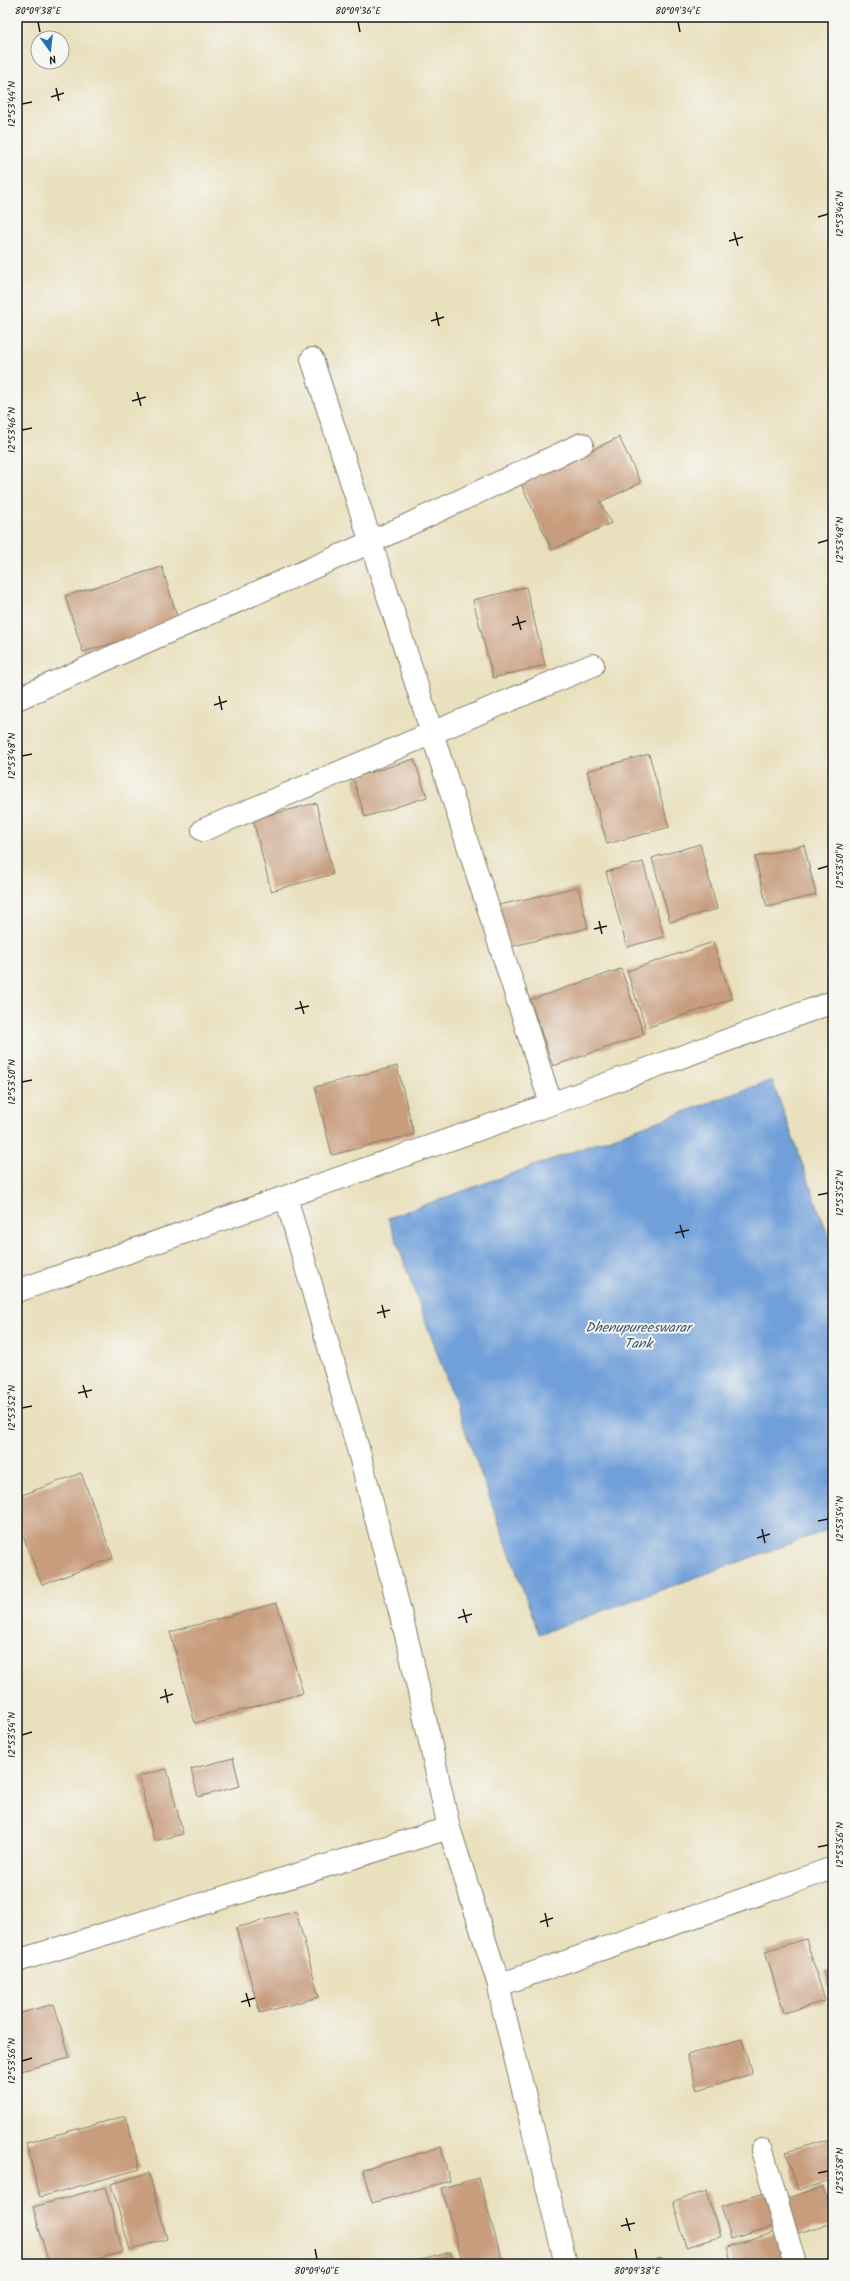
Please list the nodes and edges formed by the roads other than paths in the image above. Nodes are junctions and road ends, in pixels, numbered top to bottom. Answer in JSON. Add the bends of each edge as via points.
{"nodes":[{"id":1,"x":312,"y":359,"type":"dead end"},
{"id":2,"x":582,"y":444,"type":"dead end"},
{"id":3,"x":371,"y":542,"type":"junction"},
{"id":4,"x":593,"y":665,"type":"dead end"},
{"id":5,"x":17,"y":699,"type":"edge"},
{"id":6,"x":432,"y":732,"type":"junction"},
{"id":7,"x":203,"y":830,"type":"dead end"},
{"id":8,"x":833,"y":1002,"type":"edge"},
{"id":9,"x":551,"y":1104,"type":"junction"},
{"id":10,"x":286,"y":1197,"type":"junction"},
{"id":11,"x":17,"y":1291,"type":"edge"},
{"id":12,"x":449,"y":1828,"type":"junction"},
{"id":13,"x":833,"y":1868,"type":"edge"},
{"id":14,"x":17,"y":1961,"type":"edge"},
{"id":15,"x":499,"y":1985,"type":"junction"},
{"id":16,"x":762,"y":2150,"type":"dead end"},
{"id":17,"x":566,"y":2264,"type":"edge"},
{"id":18,"x":795,"y":2264,"type":"edge"}],
"edges":[{"from":1,"to":3,"type":"street"},
{"from":2,"to":3,"type":"street"},
{"from":3,"to":5,"type":"street"},
{"from":3,"to":6,"type":"street"},
{"from":4,"to":6,"type":"street"},
{"from":6,"to":7,"type":"street"},
{"from":6,"to":9,"type":"street"},
{"from":8,"to":9,"type":"street"},
{"from":9,"to":10,"type":"street"},
{"from":10,"to":11,"type":"street"},
{"from":10,"to":12,"type":"street","via":[[360,1456],[397,1598]]},
{"from":12,"to":14,"type":"street"},
{"from":12,"to":15,"type":"street"},
{"from":13,"to":15,"type":"street"},
{"from":15,"to":17,"type":"street"},
{"from":16,"to":18,"type":"street"}]}
